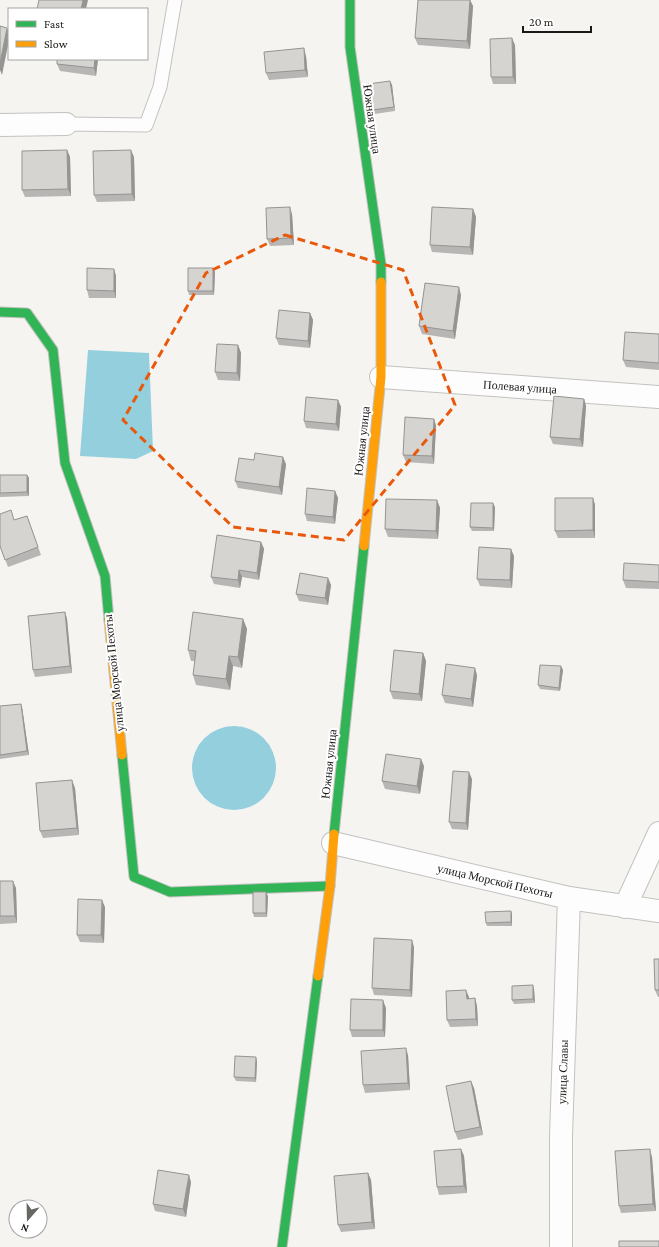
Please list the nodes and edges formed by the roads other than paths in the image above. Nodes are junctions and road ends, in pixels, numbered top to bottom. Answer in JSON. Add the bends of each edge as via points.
{"nodes":[{"id":1,"x":175,"y":0,"type":"edge"},
{"id":2,"x":350,"y":0,"type":"edge"},
{"id":3,"x":66,"y":124,"type":"joint"},
{"id":4,"x":0,"y":125,"type":"edge"},
{"id":5,"x":0,"y":312,"type":"edge"},
{"id":6,"x":381,"y":377,"type":"junction"},
{"id":7,"x":659,"y":396,"type":"edge"},
{"id":8,"x":659,"y":832,"type":"edge"},
{"id":9,"x":333,"y":843,"type":"junction"},
{"id":10,"x":330,"y":886,"type":"junction"},
{"id":11,"x":569,"y":898,"type":"junction"},
{"id":12,"x":625,"y":907,"type":"junction"},
{"id":13,"x":659,"y":911,"type":"edge"},
{"id":14,"x":282,"y":1247,"type":"edge"},
{"id":15,"x":561,"y":1247,"type":"edge"}],
"edges":[{"from":1,"to":3,"type":"lane","via":[[160,87],[146,125]]},
{"from":2,"to":6,"type":"street","name":"Южная улица","via":[[350,47],[381,264]]},
{"from":3,"to":4,"type":"street"},
{"from":5,"to":10,"type":"street","name":"улица Морской Пехоты","via":[[27,313],[53,350],[65,463],[105,576],[134,877],[170,892]]},
{"from":6,"to":7,"type":"street","name":"Полевая улица"},
{"from":6,"to":9,"type":"street","name":"Южная улица"},
{"from":8,"to":12,"type":"street"},
{"from":9,"to":10,"type":"street","name":"Южная улица"},
{"from":9,"to":11,"type":"street","name":"улица Морской Пехоты"},
{"from":10,"to":14,"type":"street","name":"Южная улица"},
{"from":11,"to":12,"type":"street","name":"улица Морской Пехоты"},
{"from":11,"to":15,"type":"street","name":"улица Славы","via":[[561,1136]]},
{"from":12,"to":13,"type":"street","name":"улица Морской Пехоты"}]}
